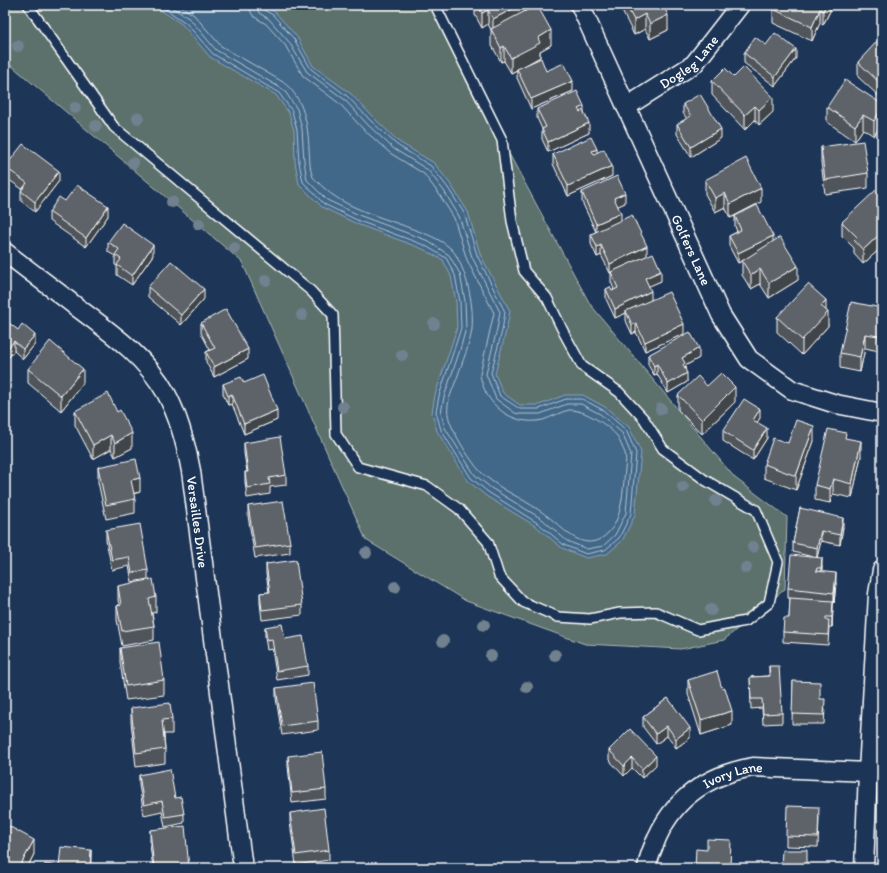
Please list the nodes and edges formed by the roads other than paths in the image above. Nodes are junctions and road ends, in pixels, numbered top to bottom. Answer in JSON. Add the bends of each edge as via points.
{"nodes":[{"id":1,"x":28,"y":5,"type":"edge"},
{"id":2,"x":435,"y":5,"type":"edge"},
{"id":3,"x":580,"y":5,"type":"edge"},
{"id":4,"x":740,"y":5,"type":"edge"},
{"id":5,"x":626,"y":107,"type":"junction"},
{"id":6,"x":5,"y":252,"type":"edge"},
{"id":7,"x":882,"y":413,"type":"edge"},
{"id":8,"x":882,"y":570,"type":"edge"},
{"id":9,"x":868,"y":772,"type":"junction"},
{"id":10,"x":243,"y":868,"type":"edge"},
{"id":11,"x":647,"y":868,"type":"edge"},
{"id":12,"x":864,"y":868,"type":"edge"}],
"edges":[{"from":1,"to":2,"type":"lane","via":[[114,127],[311,291],[333,315],[336,434],[358,467],[427,486],[459,509],[488,542],[499,576],[522,602],[558,617],[590,619],[620,613],[656,612],[698,630],[746,621],[769,603],[778,562],[756,510],[705,480],[663,449],[644,419],[619,392],[582,366],[547,298],[524,271],[512,221],[502,140]]},
{"from":3,"to":5,"type":"street","name":"Golfers Lane"},
{"from":4,"to":5,"type":"street","name":"Dogleg Lane","via":[[694,64]]},
{"from":5,"to":7,"type":"street","name":"Golfers Lane","via":[[721,315],[750,359],[792,390],[836,404]]},
{"from":6,"to":10,"type":"street","name":"Versailles Drive","via":[[108,330],[131,351],[165,392],[177,418],[191,471]]},
{"from":8,"to":9,"type":"street","via":[[878,594]]},
{"from":9,"to":11,"type":"street","name":"Ivory Lane","via":[[753,767],[718,776],[699,787],[672,812],[659,832]]},
{"from":9,"to":12,"type":"street"}]}
